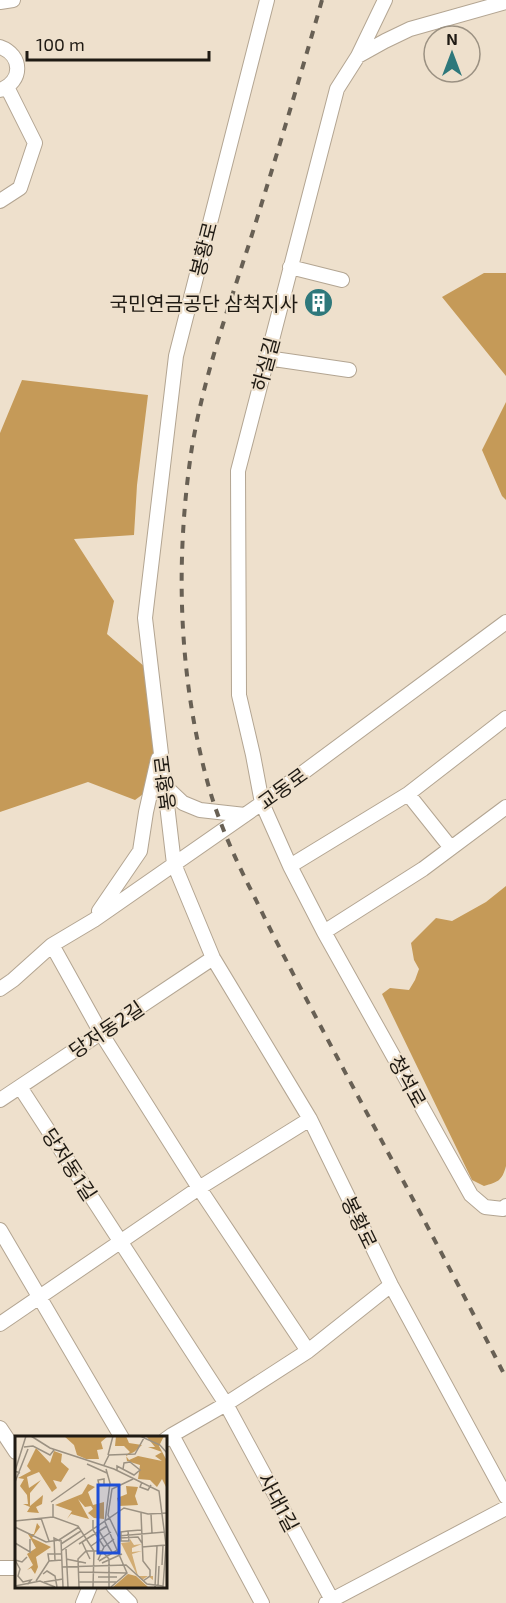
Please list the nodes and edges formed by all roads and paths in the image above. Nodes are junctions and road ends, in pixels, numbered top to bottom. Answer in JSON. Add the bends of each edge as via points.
{"nodes":[{"id":1,"x":14,"y":0,"type":"edge"},
{"id":2,"x":267,"y":0,"type":"edge"},
{"id":3,"x":385,"y":0,"type":"edge"},
{"id":4,"x":0,"y":2,"type":"edge"},
{"id":5,"x":506,"y":2,"type":"edge"},
{"id":6,"x":0,"y":47,"type":"edge"},
{"id":7,"x":358,"y":56,"type":"junction"},
{"id":8,"x":3,"y":88,"type":"edge"},
{"id":9,"x":0,"y":201,"type":"edge"},
{"id":10,"x":290,"y":267,"type":"junction"},
{"id":11,"x":342,"y":280,"type":"dead end"},
{"id":12,"x":267,"y":358,"type":"junction"},
{"id":13,"x":349,"y":370,"type":"dead end"},
{"id":14,"x":506,"y":622,"type":"edge"},
{"id":15,"x":506,"y":718,"type":"edge"},
{"id":16,"x":160,"y":748,"type":"junction"},
{"id":17,"x":164,"y":785,"type":"junction"},
{"id":18,"x":408,"y":794,"type":"junction"},
{"id":19,"x":262,"y":803,"type":"junction"},
{"id":20,"x":506,"y":807,"type":"edge"},
{"id":21,"x":245,"y":815,"type":"junction"},
{"id":22,"x":452,"y":848,"type":"junction"},
{"id":23,"x":174,"y":864,"type":"junction"},
{"id":24,"x":290,"y":866,"type":"junction"},
{"id":25,"x":94,"y":920,"type":"junction"},
{"id":26,"x":324,"y":932,"type":"junction"},
{"id":27,"x":52,"y":945,"type":"junction"},
{"id":28,"x":213,"y":958,"type":"junction"},
{"id":29,"x":6,"y":980,"type":"edge"},
{"id":30,"x":0,"y":989,"type":"edge"},
{"id":31,"x":101,"y":1033,"type":"junction"},
{"id":32,"x":20,"y":1087,"type":"junction"},
{"id":33,"x":0,"y":1100,"type":"edge"},
{"id":34,"x":310,"y":1119,"type":"junction"},
{"id":35,"x":199,"y":1188,"type":"junction"},
{"id":36,"x":506,"y":1206,"type":"edge"},
{"id":37,"x":0,"y":1230,"type":"edge"},
{"id":38,"x":120,"y":1241,"type":"junction"},
{"id":39,"x":391,"y":1285,"type":"junction"},
{"id":40,"x":39,"y":1298,"type":"junction"},
{"id":41,"x":0,"y":1324,"type":"edge"},
{"id":42,"x":308,"y":1351,"type":"junction"},
{"id":43,"x":226,"y":1404,"type":"junction"},
{"id":44,"x":0,"y":1428,"type":"edge"},
{"id":45,"x":121,"y":1436,"type":"edge"},
{"id":46,"x":168,"y":1438,"type":"edge"},
{"id":47,"x":15,"y":1450,"type":"edge"},
{"id":48,"x":506,"y":1497,"type":"edge"},
{"id":49,"x":506,"y":1508,"type":"edge"},
{"id":50,"x":90,"y":1588,"type":"edge"},
{"id":51,"x":114,"y":1588,"type":"edge"},
{"id":52,"x":329,"y":1601,"type":"edge"},
{"id":53,"x":83,"y":1603,"type":"edge"},
{"id":54,"x":130,"y":1603,"type":"edge"},
{"id":55,"x":262,"y":1603,"type":"edge"}],
"edges":[{"from":1,"to":4,"type":"street"},
{"from":2,"to":16,"type":"street","name":"봉황로","via":[[176,356],[145,618]]},
{"from":3,"to":7,"type":"street"},
{"from":5,"to":7,"type":"street","name":"하실길","via":[[410,29]]},
{"from":6,"to":8,"type":"street","via":[[11,53],[17,74]]},
{"from":7,"to":10,"type":"street","name":"하실길","via":[[337,88]]},
{"from":8,"to":9,"type":"street","via":[[35,143],[20,188]]},
{"from":10,"to":11,"type":"street"},
{"from":10,"to":12,"type":"street","name":"하실길"},
{"from":12,"to":13,"type":"street"},
{"from":12,"to":19,"type":"street","name":"하실길","via":[[238,471],[239,695]]},
{"from":14,"to":19,"type":"street","name":"교동로"},
{"from":15,"to":18,"type":"street"},
{"from":16,"to":17,"type":"street","name":"봉황로"},
{"from":16,"to":25,"type":"street","via":[[140,851]]},
{"from":17,"to":21,"type":"street","via":[[183,803],[200,810]]},
{"from":17,"to":23,"type":"street","name":"봉황로"},
{"from":18,"to":22,"type":"street"},
{"from":18,"to":24,"type":"street"},
{"from":19,"to":21,"type":"street","name":"교동로"},
{"from":19,"to":24,"type":"street","name":"청석로"},
{"from":20,"to":22,"type":"street"},
{"from":21,"to":23,"type":"street","name":"교동로"},
{"from":22,"to":26,"type":"street"},
{"from":23,"to":25,"type":"street","name":"교동로"},
{"from":23,"to":28,"type":"street","name":"봉황로"},
{"from":24,"to":26,"type":"street","name":"청석로"},
{"from":25,"to":27,"type":"street","name":"교동로"},
{"from":26,"to":36,"type":"street","name":"청석로","via":[[471,1196],[485,1207]]},
{"from":27,"to":29,"type":"street","name":"교동로"},
{"from":27,"to":31,"type":"street"},
{"from":28,"to":31,"type":"street","name":"당저동2길"},
{"from":28,"to":34,"type":"street","name":"봉황로"},
{"from":29,"to":30,"type":"street","name":"교동로"},
{"from":31,"to":32,"type":"street","name":"당저동2길"},
{"from":31,"to":35,"type":"street"},
{"from":32,"to":33,"type":"street","name":"당저동2길"},
{"from":32,"to":38,"type":"street","name":"당저동1길"},
{"from":34,"to":35,"type":"street"},
{"from":34,"to":39,"type":"street","name":"봉황로"},
{"from":35,"to":38,"type":"street"},
{"from":35,"to":42,"type":"street"},
{"from":37,"to":40,"type":"street"},
{"from":38,"to":40,"type":"street"},
{"from":38,"to":43,"type":"street","name":"사대1길"},
{"from":39,"to":42,"type":"street"},
{"from":39,"to":48,"type":"street","name":"봉황로"},
{"from":40,"to":41,"type":"street"},
{"from":40,"to":45,"type":"street"},
{"from":42,"to":43,"type":"street"},
{"from":43,"to":46,"type":"street"},
{"from":43,"to":52,"type":"street","name":"사대1길"},
{"from":44,"to":47,"type":"street"},
{"from":46,"to":55,"type":"street"},
{"from":49,"to":52,"type":"street"},
{"from":50,"to":53,"type":"street"},
{"from":51,"to":54,"type":"street"}]}
